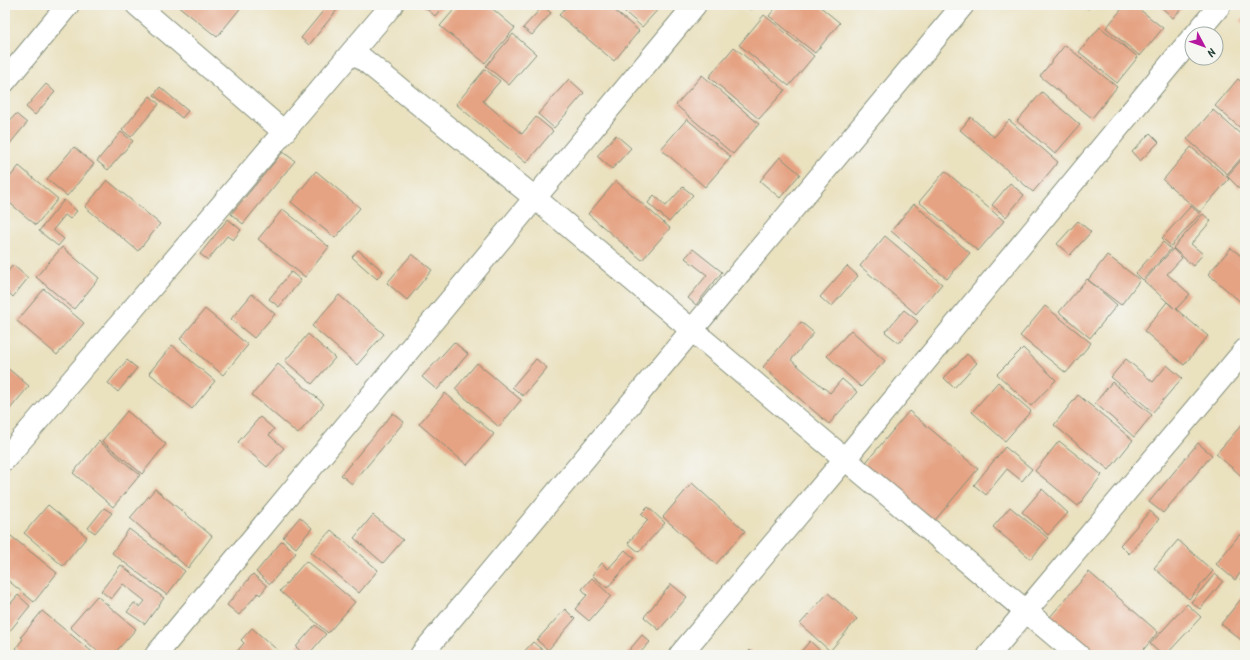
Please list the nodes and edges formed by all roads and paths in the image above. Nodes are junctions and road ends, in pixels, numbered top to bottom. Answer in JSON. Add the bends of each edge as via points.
{"nodes":[{"id":1,"x":68,"y":5,"type":"edge"},
{"id":2,"x":137,"y":5,"type":"edge"},
{"id":3,"x":392,"y":5,"type":"edge"},
{"id":4,"x":695,"y":5,"type":"edge"},
{"id":5,"x":963,"y":5,"type":"edge"},
{"id":6,"x":1220,"y":5,"type":"edge"},
{"id":7,"x":1203,"y":26,"type":"edge"},
{"id":8,"x":1184,"y":48,"type":"edge"},
{"id":9,"x":353,"y":51,"type":"junction"},
{"id":10,"x":5,"y":81,"type":"edge"},
{"id":11,"x":284,"y":132,"type":"junction"},
{"id":12,"x":535,"y":198,"type":"junction"},
{"id":13,"x":692,"y":331,"type":"junction"},
{"id":14,"x":1245,"y":350,"type":"edge"},
{"id":15,"x":5,"y":459,"type":"edge"},
{"id":16,"x":844,"y":460,"type":"junction"},
{"id":17,"x":1025,"y":611,"type":"junction"},
{"id":18,"x":156,"y":655,"type":"edge"},
{"id":19,"x":421,"y":655,"type":"edge"},
{"id":20,"x":680,"y":655,"type":"edge"},
{"id":21,"x":989,"y":655,"type":"edge"},
{"id":22,"x":1078,"y":655,"type":"edge"}],
"edges":[{"from":1,"to":10,"type":"street"},
{"from":2,"to":11,"type":"street"},
{"from":3,"to":9,"type":"street"},
{"from":4,"to":12,"type":"street"},
{"from":5,"to":13,"type":"street"},
{"from":6,"to":7,"type":"street"},
{"from":8,"to":16,"type":"street"},
{"from":9,"to":11,"type":"street"},
{"from":9,"to":12,"type":"street"},
{"from":11,"to":15,"type":"street"},
{"from":12,"to":13,"type":"street"},
{"from":12,"to":18,"type":"street"},
{"from":13,"to":16,"type":"street"},
{"from":13,"to":19,"type":"street"},
{"from":14,"to":17,"type":"street"},
{"from":16,"to":17,"type":"street"},
{"from":16,"to":20,"type":"street"},
{"from":17,"to":21,"type":"street"},
{"from":17,"to":22,"type":"street"}]}
